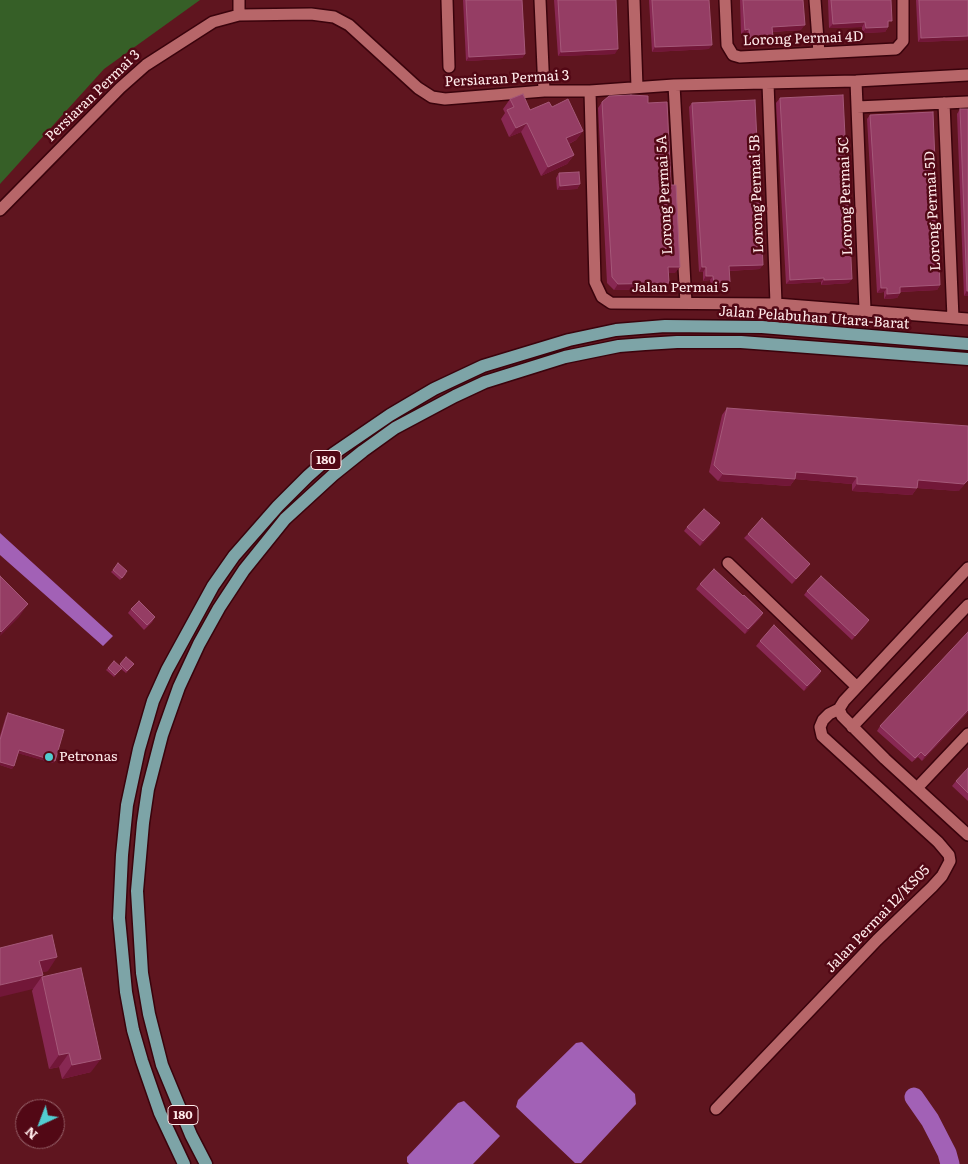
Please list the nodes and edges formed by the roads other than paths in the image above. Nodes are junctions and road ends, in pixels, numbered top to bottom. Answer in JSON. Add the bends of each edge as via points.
{"nodes":[{"id":1,"x":239,"y":0,"type":"edge"},
{"id":2,"x":446,"y":0,"type":"edge"},
{"id":3,"x":540,"y":0,"type":"edge"},
{"id":4,"x":634,"y":0,"type":"edge"},
{"id":5,"x":724,"y":0,"type":"edge"},
{"id":6,"x":815,"y":0,"type":"edge"},
{"id":7,"x":903,"y":0,"type":"edge"},
{"id":8,"x":239,"y":15,"type":"junction"},
{"id":9,"x":819,"y":53,"type":"junction"},
{"id":10,"x":449,"y":68,"type":"dead end"},
{"id":11,"x":968,"y":76,"type":"edge"},
{"id":12,"x":856,"y":81,"type":"junction"},
{"id":13,"x":768,"y":82,"type":"junction"},
{"id":14,"x":674,"y":85,"type":"junction"},
{"id":15,"x":637,"y":87,"type":"junction"},
{"id":16,"x":544,"y":91,"type":"junction"},
{"id":17,"x":590,"y":91,"type":"junction"},
{"id":18,"x":968,"y":102,"type":"edge"},
{"id":19,"x":944,"y":103,"type":"junction"},
{"id":20,"x":857,"y":107,"type":"junction"},
{"id":21,"x":0,"y":210,"type":"edge"},
{"id":22,"x":686,"y":303,"type":"junction"},
{"id":23,"x":776,"y":304,"type":"junction"},
{"id":24,"x":865,"y":310,"type":"junction"},
{"id":25,"x":953,"y":318,"type":"junction"},
{"id":26,"x":968,"y":319,"type":"edge"},
{"id":27,"x":968,"y":344,"type":"edge"},
{"id":28,"x":968,"y":361,"type":"edge"},
{"id":29,"x":728,"y":563,"type":"dead end"},
{"id":30,"x":968,"y":568,"type":"edge"},
{"id":31,"x":968,"y":605,"type":"edge"},
{"id":32,"x":857,"y":687,"type":"junction"},
{"id":33,"x":839,"y":709,"type":"junction"},
{"id":34,"x":852,"y":727,"type":"junction"},
{"id":35,"x":968,"y":734,"type":"edge"},
{"id":36,"x":917,"y":788,"type":"junction"},
{"id":37,"x":968,"y":835,"type":"edge"},
{"id":38,"x":716,"y":1109,"type":"dead end"},
{"id":39,"x":184,"y":1164,"type":"edge"},
{"id":40,"x":206,"y":1164,"type":"edge"}],
"edges":[{"from":1,"to":8,"type":"street"},
{"from":2,"to":10,"type":"street"},
{"from":3,"to":16,"type":"street"},
{"from":4,"to":15,"type":"street"},
{"from":5,"to":9,"type":"street","name":"Lorong Permai 4D","via":[[726,39],[733,55]]},
{"from":6,"to":9,"type":"street"},
{"from":7,"to":9,"type":"street","name":"Lorong Permai 4D","via":[[904,36],[896,50]]},
{"from":8,"to":16,"type":"street","name":"Persiaran Permai 3","via":[[334,16],[349,24],[406,78],[432,97],[445,100]]},
{"from":8,"to":21,"type":"street","name":"Persiaran Permai 3","via":[[213,22],[146,65]]},
{"from":11,"to":12,"type":"street","name":"Persiaran Permai 3"},
{"from":12,"to":13,"type":"street","name":"Persiaran Permai 3"},
{"from":12,"to":20,"type":"street","name":"Lorong Permai 5C"},
{"from":13,"to":14,"type":"street","name":"Persiaran Permai 3"},
{"from":13,"to":23,"type":"street","name":"Lorong Permai 5B"},
{"from":14,"to":15,"type":"street","name":"Persiaran Permai 3"},
{"from":14,"to":22,"type":"street","name":"Lorong Permai 5A"},
{"from":15,"to":17,"type":"street","name":"Persiaran Permai 3"},
{"from":16,"to":17,"type":"street","name":"Persiaran Permai 3"},
{"from":17,"to":22,"type":"street","name":"Jalan Permai 5","via":[[597,290],[611,303]]},
{"from":18,"to":19,"type":"street"},
{"from":19,"to":20,"type":"street"},
{"from":19,"to":25,"type":"street","name":"Lorong Permai 5D"},
{"from":20,"to":24,"type":"street","name":"Lorong Permai 5C"},
{"from":22,"to":23,"type":"street","name":"Jalan Permai 5"},
{"from":23,"to":24,"type":"street","name":"Jalan Permai 5"},
{"from":24,"to":25,"type":"street","name":"Jalan Permai 5"},
{"from":25,"to":26,"type":"street","name":"Jalan Permai 5"},
{"from":27,"to":39,"type":"main road","name":"Jalan Pelabuhan Utara-Barat","number":"180","via":[[762,327],[665,326],[616,330],[533,350],[484,366],[434,389],[390,415],[333,454],[260,525],[213,586],[164,678],[139,749],[127,806],[119,918],[126,992],[133,1030],[160,1114]]},
{"from":28,"to":40,"type":"main road","name":"Jalan Pelabuhan Utara-Barat","number":"180","via":[[750,343],[686,342],[619,346],[565,356],[485,382],[395,428],[363,450],[285,519],[219,608],[199,644],[162,735],[142,823],[137,891],[142,973],[149,1014],[162,1065]]},
{"from":29,"to":32,"type":"street"},
{"from":30,"to":32,"type":"street"},
{"from":31,"to":34,"type":"street"},
{"from":32,"to":33,"type":"street"},
{"from":33,"to":34,"type":"street"},
{"from":33,"to":38,"type":"street","name":"Jalan Permai 12/KS05","via":[[823,720],[820,727],[822,736],[938,842],[950,861],[932,887]]},
{"from":34,"to":36,"type":"street"},
{"from":35,"to":36,"type":"street"},
{"from":36,"to":37,"type":"street"}]}
